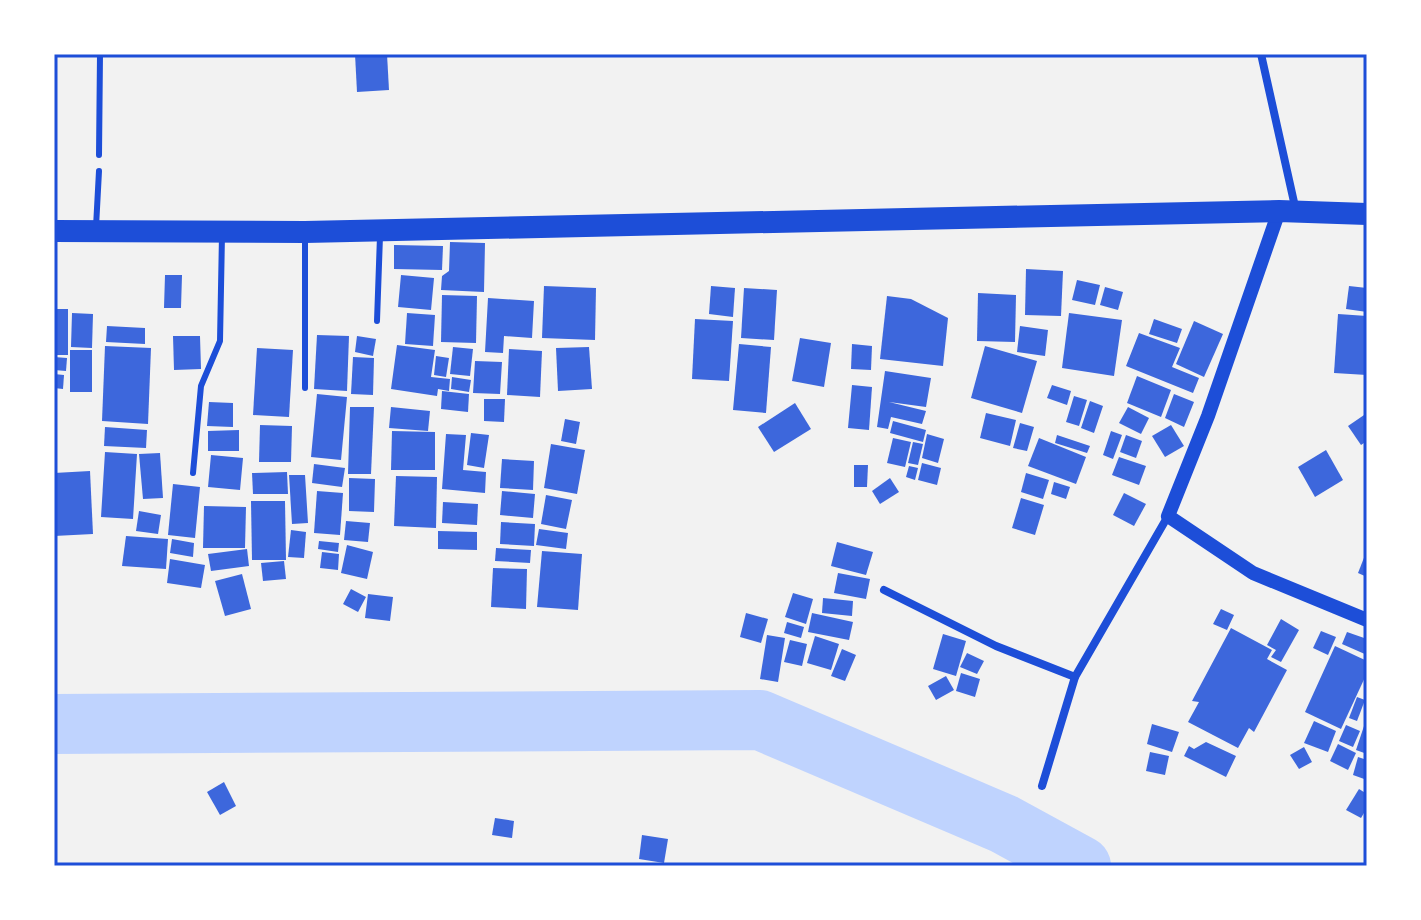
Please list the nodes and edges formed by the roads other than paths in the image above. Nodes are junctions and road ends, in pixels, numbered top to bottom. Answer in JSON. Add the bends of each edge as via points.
{"nodes":[{"id":1,"x":100,"y":54,"type":"edge"},
{"id":2,"x":1261,"y":54,"type":"edge"},
{"id":3,"x":99,"y":155,"type":"dead end"},
{"id":4,"x":99,"y":171,"type":"dead end"},
{"id":5,"x":1287,"y":212,"type":"junction"},
{"id":6,"x":1367,"y":214,"type":"edge"},
{"id":7,"x":380,"y":228,"type":"junction"},
{"id":8,"x":96,"y":230,"type":"junction"},
{"id":9,"x":54,"y":231,"type":"edge"},
{"id":10,"x":222,"y":231,"type":"junction"},
{"id":11,"x":305,"y":232,"type":"junction"},
{"id":12,"x":377,"y":321,"type":"dead end"},
{"id":13,"x":305,"y":388,"type":"dead end"},
{"id":14,"x":193,"y":473,"type":"dead end"},
{"id":15,"x":1168,"y":516,"type":"junction"},
{"id":16,"x":884,"y":590,"type":"dead end"},
{"id":17,"x":1367,"y":620,"type":"edge"},
{"id":18,"x":1075,"y":677,"type":"junction"},
{"id":19,"x":1042,"y":786,"type":"dead end"}],
"edges":[{"from":1,"to":3,"type":"lane"},
{"from":2,"to":5,"type":"street"},
{"from":4,"to":8,"type":"lane"},
{"from":5,"to":6,"type":"highway"},
{"from":5,"to":7,"type":"highway"},
{"from":5,"to":15,"type":"street"},
{"from":7,"to":11,"type":"highway"},
{"from":7,"to":12,"type":"lane"},
{"from":8,"to":9,"type":"highway"},
{"from":8,"to":10,"type":"highway"},
{"from":10,"to":11,"type":"highway"},
{"from":10,"to":14,"type":"lane","via":[[220,341],[201,386]]},
{"from":11,"to":13,"type":"lane"},
{"from":15,"to":17,"type":"street","via":[[1253,573]]},
{"from":15,"to":18,"type":"street"},
{"from":16,"to":18,"type":"street","via":[[996,646]]},
{"from":18,"to":19,"type":"street"}]}
